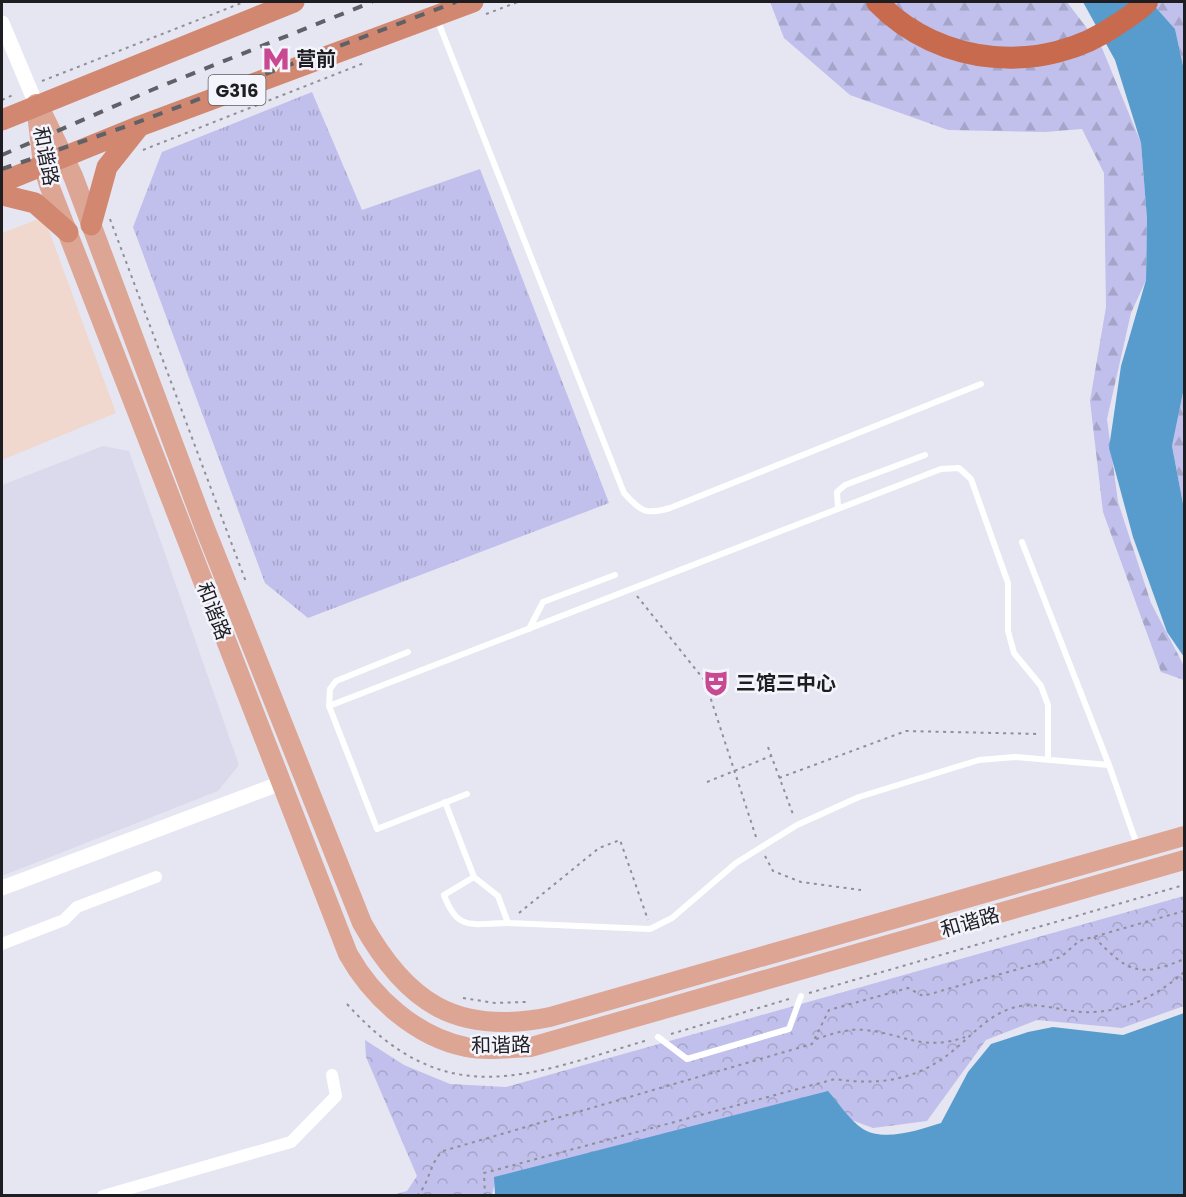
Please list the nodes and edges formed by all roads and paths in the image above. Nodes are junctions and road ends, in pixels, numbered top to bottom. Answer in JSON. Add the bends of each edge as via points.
{"nodes":[{"id":1,"x":246,"y":2,"type":"edge"},
{"id":2,"x":294,"y":2,"type":"edge"},
{"id":3,"x":518,"y":2,"type":"edge"},
{"id":4,"x":877,"y":2,"type":"edge"},
{"id":5,"x":892,"y":2,"type":"edge"},
{"id":6,"x":1127,"y":2,"type":"edge"},
{"id":7,"x":1147,"y":2,"type":"edge"},
{"id":8,"x":479,"y":8,"type":"edge"},
{"id":9,"x":436,"y":16,"type":"junction"},
{"id":10,"x":2,"y":23,"type":"edge"},
{"id":11,"x":365,"y":62,"type":"dead end"},
{"id":12,"x":33,"y":95,"type":"junction"},
{"id":13,"x":2,"y":100,"type":"edge"},
{"id":14,"x":2,"y":120,"type":"edge"},
{"id":15,"x":140,"y":126,"type":"junction"},
{"id":16,"x":142,"y":151,"type":"dead end"},
{"id":17,"x":64,"y":156,"type":"junction"},
{"id":18,"x":43,"y":165,"type":"junction"},
{"id":19,"x":2,"y":182,"type":"edge"},
{"id":20,"x":2,"y":195,"type":"edge"},
{"id":21,"x":100,"y":221,"type":"junction"},
{"id":22,"x":68,"y":232,"type":"junction"},
{"id":23,"x":981,"y":384,"type":"dead end"},
{"id":24,"x":925,"y":455,"type":"dead end"},
{"id":25,"x":838,"y":508,"type":"junction"},
{"id":26,"x":1022,"y":542,"type":"dead end"},
{"id":27,"x":615,"y":575,"type":"dead end"},
{"id":28,"x":247,"y":586,"type":"dead end"},
{"id":29,"x":631,"y":589,"type":"junction"},
{"id":30,"x":529,"y":629,"type":"junction"},
{"id":31,"x":408,"y":652,"type":"dead end"},
{"id":32,"x":329,"y":706,"type":"junction"},
{"id":33,"x":1048,"y":735,"type":"junction"},
{"id":34,"x":768,"y":747,"type":"dead end"},
{"id":35,"x":771,"y":756,"type":"junction"},
{"id":36,"x":1048,"y":759,"type":"junction"},
{"id":37,"x":1109,"y":765,"type":"junction"},
{"id":38,"x":779,"y":777,"type":"junction"},
{"id":39,"x":707,"y":782,"type":"dead end"},
{"id":40,"x":281,"y":783,"type":"junction"},
{"id":41,"x":467,"y":794,"type":"dead end"},
{"id":42,"x":445,"y":802,"type":"junction"},
{"id":43,"x":794,"y":818,"type":"dead end"},
{"id":44,"x":1185,"y":836,"type":"edge"},
{"id":45,"x":760,"y":848,"type":"junction"},
{"id":46,"x":1138,"y":849,"type":"junction"},
{"id":47,"x":1185,"y":860,"type":"edge"},
{"id":48,"x":156,"y":877,"type":"dead end"},
{"id":49,"x":474,"y":877,"type":"junction"},
{"id":50,"x":2,"y":888,"type":"edge"},
{"id":51,"x":861,"y":890,"type":"dead end"},
{"id":52,"x":526,"y":906,"type":"dead end"},
{"id":53,"x":1185,"y":911,"type":"edge"},
{"id":54,"x":508,"y":923,"type":"junction"},
{"id":55,"x":650,"y":929,"type":"junction"},
{"id":56,"x":1094,"y":937,"type":"junction"},
{"id":57,"x":2,"y":944,"type":"edge"},
{"id":58,"x":1185,"y":959,"type":"edge"},
{"id":59,"x":1185,"y":972,"type":"edge"},
{"id":60,"x":801,"y":996,"type":"dead end"},
{"id":61,"x":459,"y":997,"type":"dead end"},
{"id":62,"x":534,"y":1002,"type":"dead end"},
{"id":63,"x":968,"y":1036,"type":"junction"},
{"id":64,"x":658,"y":1037,"type":"dead end"},
{"id":65,"x":815,"y":1039,"type":"junction"},
{"id":66,"x":332,"y":1075,"type":"dead end"},
{"id":67,"x":103,"y":1196,"type":"edge"},
{"id":68,"x":417,"y":1196,"type":"edge"},
{"id":69,"x":485,"y":1196,"type":"edge"}],
"edges":[{"from":1,"to":12,"type":"path","via":[[78,66]]},
{"from":2,"to":12,"type":"highway"},
{"from":3,"to":8,"type":"path"},
{"from":4,"to":7,"type":"highway","via":[[910,29],[936,43],[967,54],[1000,59],[1072,49],[1108,31]]},
{"from":5,"to":6,"type":"highway","via":[[921,24],[966,43],[1003,49],[1037,46],[1074,34]]},
{"from":8,"to":9,"type":"highway","number":"G316"},
{"from":9,"to":15,"type":"highway","number":"G316"},
{"from":9,"to":23,"type":"lane","via":[[624,493],[635,505],[650,513],[670,508]]},
{"from":10,"to":12,"type":"street"},
{"from":11,"to":16,"type":"path"},
{"from":12,"to":13,"type":"path"},
{"from":12,"to":14,"type":"highway"},
{"from":12,"to":17,"type":"main road","name":"和谐路"},
{"from":12,"to":18,"type":"main road","name":"和谐路"},
{"from":15,"to":17,"type":"highway","number":"G316"},
{"from":15,"to":21,"type":"highway","via":[[107,167]]},
{"from":17,"to":18,"type":"highway","number":"G316"},
{"from":17,"to":21,"type":"main road","name":"和谐路"},
{"from":18,"to":19,"type":"highway","number":"G316"},
{"from":18,"to":22,"type":"main road","name":"和谐路"},
{"from":20,"to":22,"type":"highway","via":[[35,203]]},
{"from":21,"to":28,"type":"path"},
{"from":21,"to":46,"type":"main road","name":"和谐路","via":[[204,526],[362,923],[402,981],[436,1007],[482,1020],[550,1017]]},
{"from":22,"to":40,"type":"main road","name":"和谐路"},
{"from":24,"to":25,"type":"lane","via":[[845,485],[837,492]]},
{"from":25,"to":29,"type":"lane"},
{"from":25,"to":33,"type":"lane","via":[[941,469],[959,468],[971,479],[1008,583],[1008,631],[1014,653],[1041,686],[1048,705]]},
{"from":26,"to":37,"type":"lane"},
{"from":27,"to":30,"type":"lane","via":[[543,602]]},
{"from":29,"to":30,"type":"lane"},
{"from":29,"to":45,"type":"path","via":[[705,681]]},
{"from":30,"to":32,"type":"lane"},
{"from":31,"to":32,"type":"lane","via":[[336,681],[330,689]]},
{"from":32,"to":42,"type":"lane","via":[[376,829]]},
{"from":33,"to":36,"type":"lane"},
{"from":33,"to":38,"type":"path","via":[[906,731]]},
{"from":34,"to":35,"type":"path"},
{"from":35,"to":38,"type":"path"},
{"from":35,"to":39,"type":"path"},
{"from":36,"to":37,"type":"lane"},
{"from":36,"to":45,"type":"lane","via":[[979,760],[923,775],[859,797],[797,825]]},
{"from":37,"to":46,"type":"lane"},
{"from":38,"to":43,"type":"path"},
{"from":40,"to":47,"type":"main road","name":"和谐路","via":[[357,971],[402,1016],[436,1037],[465,1047],[531,1047],[556,1041]]},
{"from":40,"to":50,"type":"street"},
{"from":41,"to":42,"type":"lane"},
{"from":42,"to":49,"type":"lane"},
{"from":44,"to":46,"type":"main road","name":"和谐路"},
{"from":45,"to":51,"type":"path","via":[[773,871],[801,882]]},
{"from":45,"to":55,"type":"lane","via":[[736,863],[672,918]]},
{"from":48,"to":57,"type":"street","via":[[77,907],[64,920]]},
{"from":49,"to":54,"type":"lane","via":[[498,896]]},
{"from":49,"to":54,"type":"lane","via":[[444,896],[450,912],[457,921],[469,924]]},
{"from":52,"to":55,"type":"path","via":[[599,849],[620,840]]},
{"from":53,"to":56,"type":"path"},
{"from":54,"to":55,"type":"lane"},
{"from":56,"to":58,"type":"path","via":[[1129,968],[1146,971]]},
{"from":56,"to":65,"type":"path","via":[[1079,941],[1061,957],[934,993],[923,996],[908,988],[829,1010]]},
{"from":59,"to":63,"type":"path","via":[[1167,988],[1141,1002],[1114,1010],[1089,1013],[1028,1005],[988,1019]]},
{"from":60,"to":64,"type":"lane","via":[[789,1029],[687,1059]]},
{"from":61,"to":62,"type":"path","via":[[495,1003]]},
{"from":63,"to":65,"type":"path","via":[[934,1044],[916,1043],[884,1033],[848,1029]]},
{"from":63,"to":69,"type":"path","via":[[942,1060],[900,1079],[872,1084],[836,1079],[484,1173]]},
{"from":65,"to":68,"type":"path","via":[[812,1044],[443,1151],[435,1158],[424,1189]]},
{"from":66,"to":67,"type":"street","via":[[336,1096],[291,1142]]}]}
